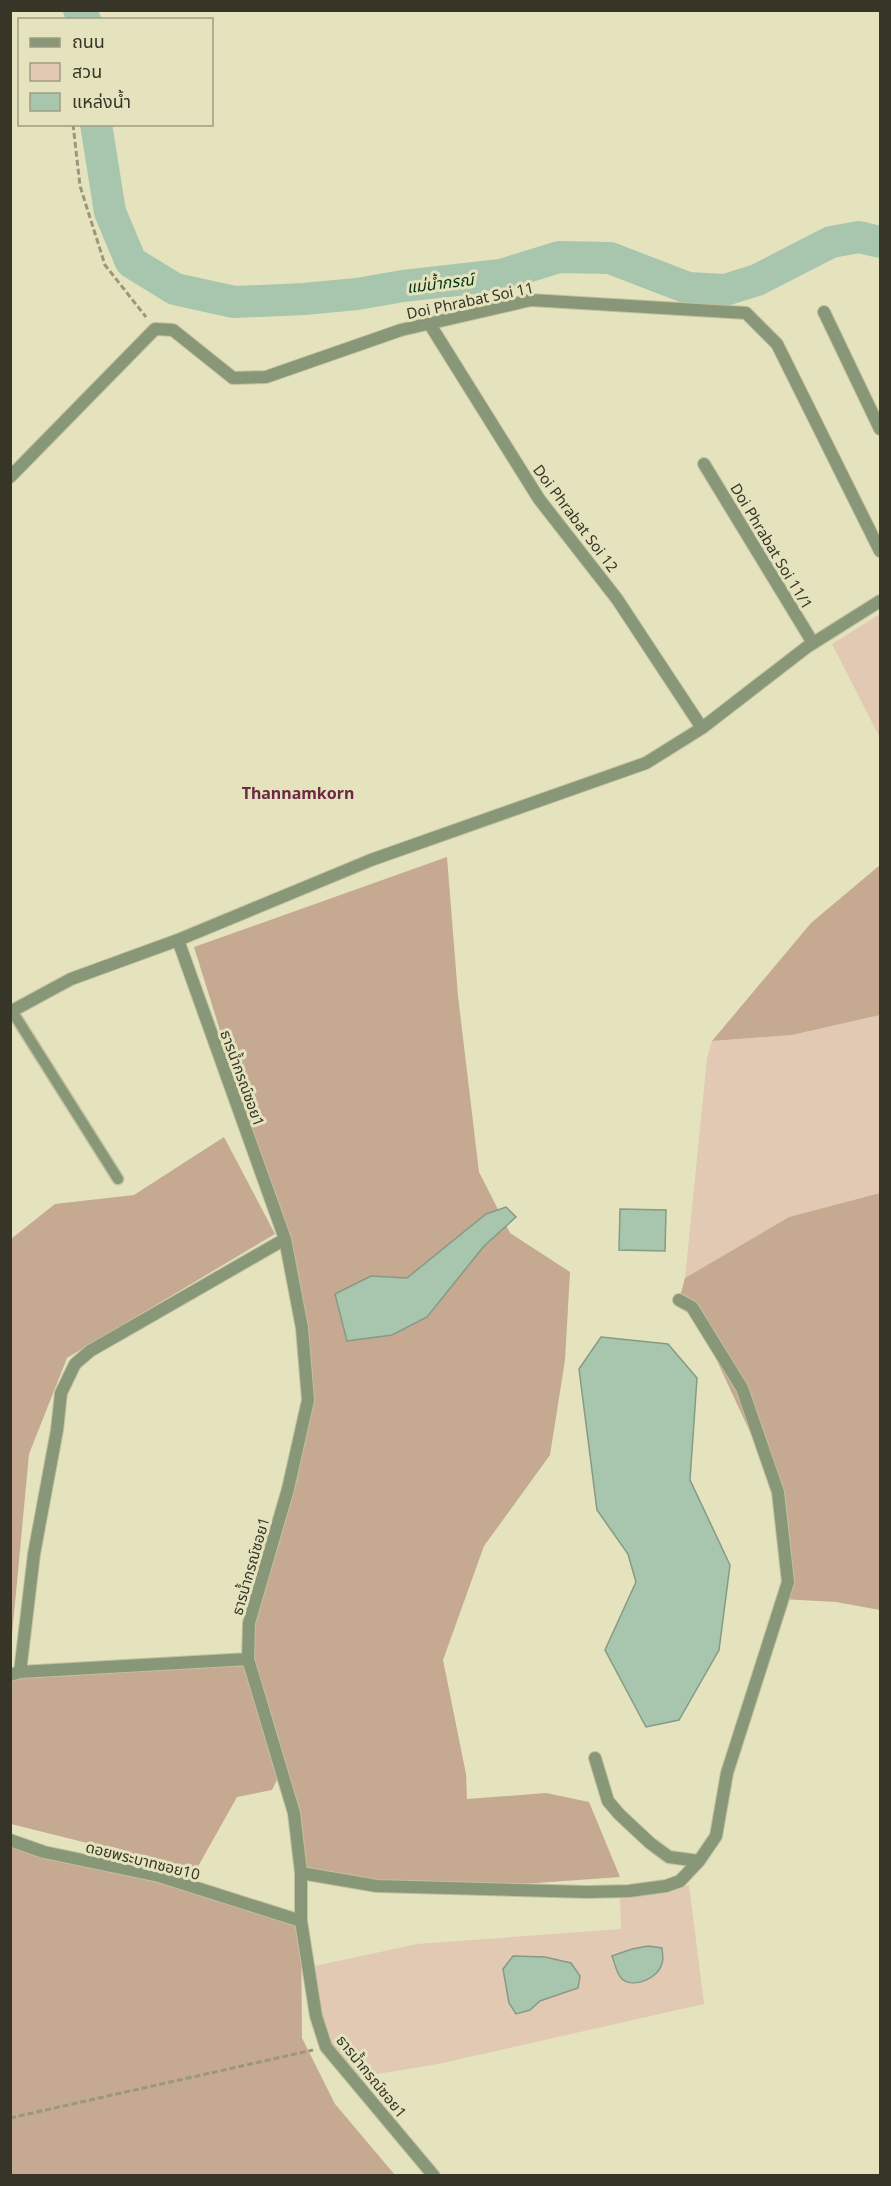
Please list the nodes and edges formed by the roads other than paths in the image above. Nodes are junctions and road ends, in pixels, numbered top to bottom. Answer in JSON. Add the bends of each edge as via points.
{"nodes":[{"id":1,"x":824,"y":312,"type":"dead end"},
{"id":2,"x":429,"y":324,"type":"junction"},
{"id":3,"x":880,"y":429,"type":"edge"},
{"id":4,"x":704,"y":464,"type":"dead end"},
{"id":5,"x":10,"y":477,"type":"edge"},
{"id":6,"x":880,"y":551,"type":"edge"},
{"id":7,"x":880,"y":602,"type":"edge"},
{"id":8,"x":813,"y":643,"type":"junction"},
{"id":9,"x":702,"y":728,"type":"junction"},
{"id":10,"x":178,"y":940,"type":"junction"},
{"id":11,"x":11,"y":1012,"type":"edge"},
{"id":12,"x":118,"y":1179,"type":"dead end"},
{"id":13,"x":285,"y":1239,"type":"junction"},
{"id":14,"x":679,"y":1300,"type":"dead end"},
{"id":15,"x":248,"y":1659,"type":"junction"},
{"id":16,"x":15,"y":1674,"type":"edge"},
{"id":17,"x":595,"y":1758,"type":"dead end"},
{"id":18,"x":10,"y":1840,"type":"edge"},
{"id":19,"x":699,"y":1861,"type":"junction"},
{"id":20,"x":302,"y":1873,"type":"junction"},
{"id":21,"x":301,"y":1922,"type":"junction"},
{"id":22,"x":434,"y":2175,"type":"edge"}],
"edges":[{"from":1,"to":3,"type":"street"},
{"from":2,"to":5,"type":"street","name":"Doi Phrabat Soi 11","via":[[266,377],[233,378],[173,330],[155,329]]},
{"from":2,"to":6,"type":"street","name":"Doi Phrabat Soi 11","via":[[531,300],[746,313],[777,344]]},
{"from":2,"to":9,"type":"street","name":"Doi Phrabat Soi 12","via":[[539,499],[617,599]]},
{"from":4,"to":8,"type":"street","name":"Doi Phrabat Soi 11/1"},
{"from":7,"to":8,"type":"street"},
{"from":8,"to":9,"type":"street"},
{"from":9,"to":10,"type":"street","via":[[646,763],[371,860]]},
{"from":10,"to":11,"type":"street","via":[[71,979]]},
{"from":10,"to":13,"type":"street","name":"ธารน้ำกรณ์ซอย1"},
{"from":11,"to":12,"type":"lane"},
{"from":13,"to":15,"type":"street","name":"ธารน้ำกรณ์ซอย1","via":[[302,1328],[308,1400],[288,1489],[249,1623]]},
{"from":13,"to":16,"type":"street","via":[[90,1351],[68,1374],[61,1393]]},
{"from":14,"to":19,"type":"street","via":[[692,1307],[742,1388],[778,1492],[788,1582],[727,1773],[716,1836]]},
{"from":15,"to":16,"type":"street"},
{"from":15,"to":20,"type":"street","name":"ธารน้ำกรณ์ซอย1","via":[[294,1813]]},
{"from":17,"to":19,"type":"street","via":[[608,1801],[620,1814],[669,1857]]},
{"from":18,"to":21,"type":"street","name":"ดอยพระบาทซอย10","via":[[44,1852],[159,1876]]},
{"from":19,"to":20,"type":"street","via":[[680,1881],[629,1891],[377,1886]]},
{"from":20,"to":21,"type":"street","name":"ธารน้ำกรณ์ซอย1"},
{"from":21,"to":22,"type":"street","name":"ธารน้ำกรณ์ซอย1","via":[[316,2016],[326,2047]]}]}
